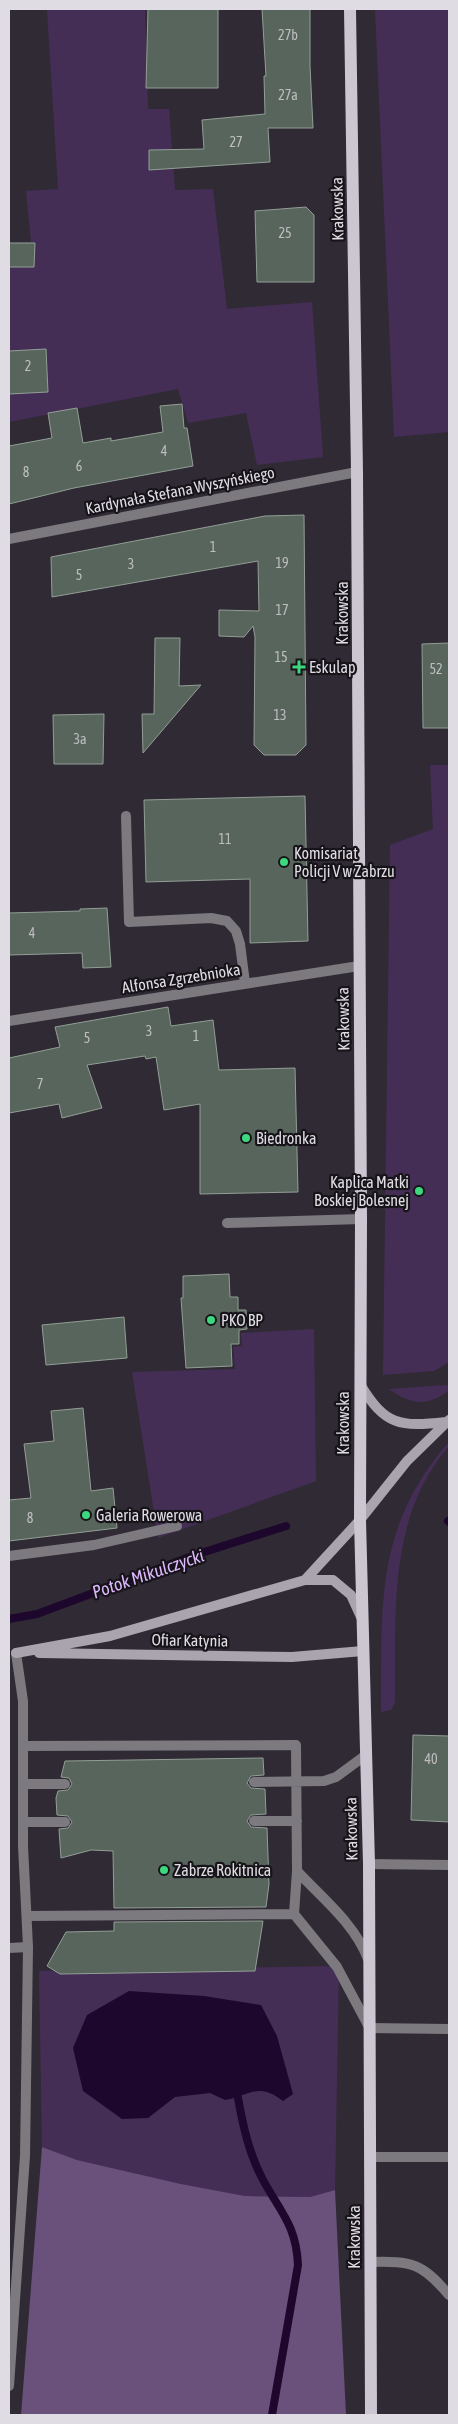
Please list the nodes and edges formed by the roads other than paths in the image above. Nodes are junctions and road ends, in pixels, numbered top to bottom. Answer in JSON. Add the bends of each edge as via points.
{"nodes":[{"id":1,"x":350,"y":9,"type":"edge"},
{"id":2,"x":357,"y":472,"type":"junction"},
{"id":3,"x":9,"y":539,"type":"edge"},
{"id":4,"x":126,"y":816,"type":"dead end"},
{"id":5,"x":359,"y":966,"type":"junction"},
{"id":6,"x":245,"y":983,"type":"junction"},
{"id":7,"x":9,"y":1020,"type":"edge"},
{"id":8,"x":361,"y":1219,"type":"junction"},
{"id":9,"x":227,"y":1223,"type":"dead end"},
{"id":10,"x":359,"y":1382,"type":"junction"},
{"id":11,"x":448,"y":1421,"type":"edge"},
{"id":12,"x":360,"y":1520,"type":"junction"},
{"id":13,"x":177,"y":1526,"type":"dead end"},
{"id":14,"x":9,"y":1556,"type":"edge"},
{"id":15,"x":304,"y":1580,"type":"junction"},
{"id":16,"x":362,"y":1620,"type":"junction"},
{"id":17,"x":363,"y":1651,"type":"junction"},
{"id":18,"x":12,"y":1652,"type":"edge"},
{"id":19,"x":23,"y":1746,"type":"junction"},
{"id":20,"x":366,"y":1755,"type":"junction"},
{"id":21,"x":254,"y":1782,"type":"dead end"},
{"id":22,"x":296,"y":1782,"type":"junction"},
{"id":23,"x":23,"y":1784,"type":"junction"},
{"id":24,"x":65,"y":1784,"type":"dead end"},
{"id":25,"x":254,"y":1821,"type":"dead end"},
{"id":26,"x":297,"y":1821,"type":"junction"},
{"id":27,"x":23,"y":1822,"type":"junction"},
{"id":28,"x":65,"y":1822,"type":"dead end"},
{"id":29,"x":368,"y":1864,"type":"junction"},
{"id":30,"x":449,"y":1865,"type":"edge"},
{"id":31,"x":297,"y":1871,"type":"junction"},
{"id":32,"x":294,"y":1914,"type":"junction"},
{"id":33,"x":27,"y":1916,"type":"junction"},
{"id":34,"x":28,"y":1947,"type":"junction"},
{"id":35,"x":9,"y":1948,"type":"edge"},
{"id":36,"x":369,"y":1963,"type":"junction"},
{"id":37,"x":369,"y":2028,"type":"junction"},
{"id":38,"x":449,"y":2029,"type":"edge"},
{"id":39,"x":370,"y":2157,"type":"junction"},
{"id":40,"x":449,"y":2157,"type":"edge"},
{"id":41,"x":371,"y":2262,"type":"junction"},
{"id":42,"x":449,"y":2295,"type":"edge"},
{"id":43,"x":9,"y":2386,"type":"edge"},
{"id":44,"x":371,"y":2415,"type":"edge"}],
"edges":[{"from":1,"to":2,"type":"main road","name":"Krakowska"},
{"from":2,"to":3,"type":"street","name":"Kardynała Stefana Wyszyńskiego"},
{"from":2,"to":5,"type":"main road","name":"Krakowska"},
{"from":4,"to":6,"type":"street","via":[[129,922],[211,918],[227,921],[236,931],[240,944]]},
{"from":5,"to":6,"type":"street","name":"Alfonsa Zgrzebnioka"},
{"from":5,"to":8,"type":"main road","name":"Krakowska"},
{"from":6,"to":7,"type":"street","name":"Alfonsa Zgrzebnioka"},
{"from":8,"to":9,"type":"street"},
{"from":8,"to":10,"type":"main road","name":"Krakowska"},
{"from":10,"to":11,"type":"street","via":[[369,1399],[390,1420],[416,1426]]},
{"from":10,"to":12,"type":"main road","name":"Krakowska"},
{"from":11,"to":12,"type":"street","via":[[407,1461]]},
{"from":12,"to":15,"type":"street"},
{"from":12,"to":16,"type":"main road","name":"Krakowska"},
{"from":13,"to":14,"type":"street","via":[[94,1545]]},
{"from":15,"to":16,"type":"street","name":"Ofiar Katynia","via":[[333,1580],[351,1595]]},
{"from":15,"to":18,"type":"street","name":"Ofiar Katynia","via":[[110,1636]]},
{"from":16,"to":17,"type":"main road","name":"Krakowska"},
{"from":17,"to":18,"type":"street","name":"Ofiar Katynia","via":[[292,1657]]},
{"from":17,"to":20,"type":"main road","name":"Krakowska"},
{"from":18,"to":19,"type":"street","via":[[23,1700]]},
{"from":19,"to":22,"type":"street","via":[[296,1745]]},
{"from":19,"to":23,"type":"street"},
{"from":20,"to":22,"type":"street","via":[[330,1779]]},
{"from":20,"to":29,"type":"main road","name":"Krakowska"},
{"from":21,"to":22,"type":"street"},
{"from":22,"to":26,"type":"street"},
{"from":23,"to":24,"type":"street"},
{"from":23,"to":27,"type":"street"},
{"from":25,"to":26,"type":"street"},
{"from":26,"to":31,"type":"street"},
{"from":27,"to":28,"type":"street"},
{"from":27,"to":33,"type":"street"},
{"from":29,"to":30,"type":"street"},
{"from":29,"to":36,"type":"main road","name":"Krakowska"},
{"from":31,"to":32,"type":"street"},
{"from":31,"to":36,"type":"street","via":[[353,1932]]},
{"from":32,"to":33,"type":"street"},
{"from":32,"to":37,"type":"street","via":[[337,1967]]},
{"from":33,"to":34,"type":"street"},
{"from":34,"to":35,"type":"street"},
{"from":34,"to":43,"type":"street","via":[[24,2156]]},
{"from":36,"to":37,"type":"main road","name":"Krakowska"},
{"from":37,"to":38,"type":"street"},
{"from":37,"to":39,"type":"main road","name":"Krakowska"},
{"from":39,"to":40,"type":"street"},
{"from":39,"to":41,"type":"main road","name":"Krakowska"},
{"from":41,"to":42,"type":"street","via":[[412,2263],[436,2279]]},
{"from":41,"to":44,"type":"main road","name":"Krakowska"}]}
